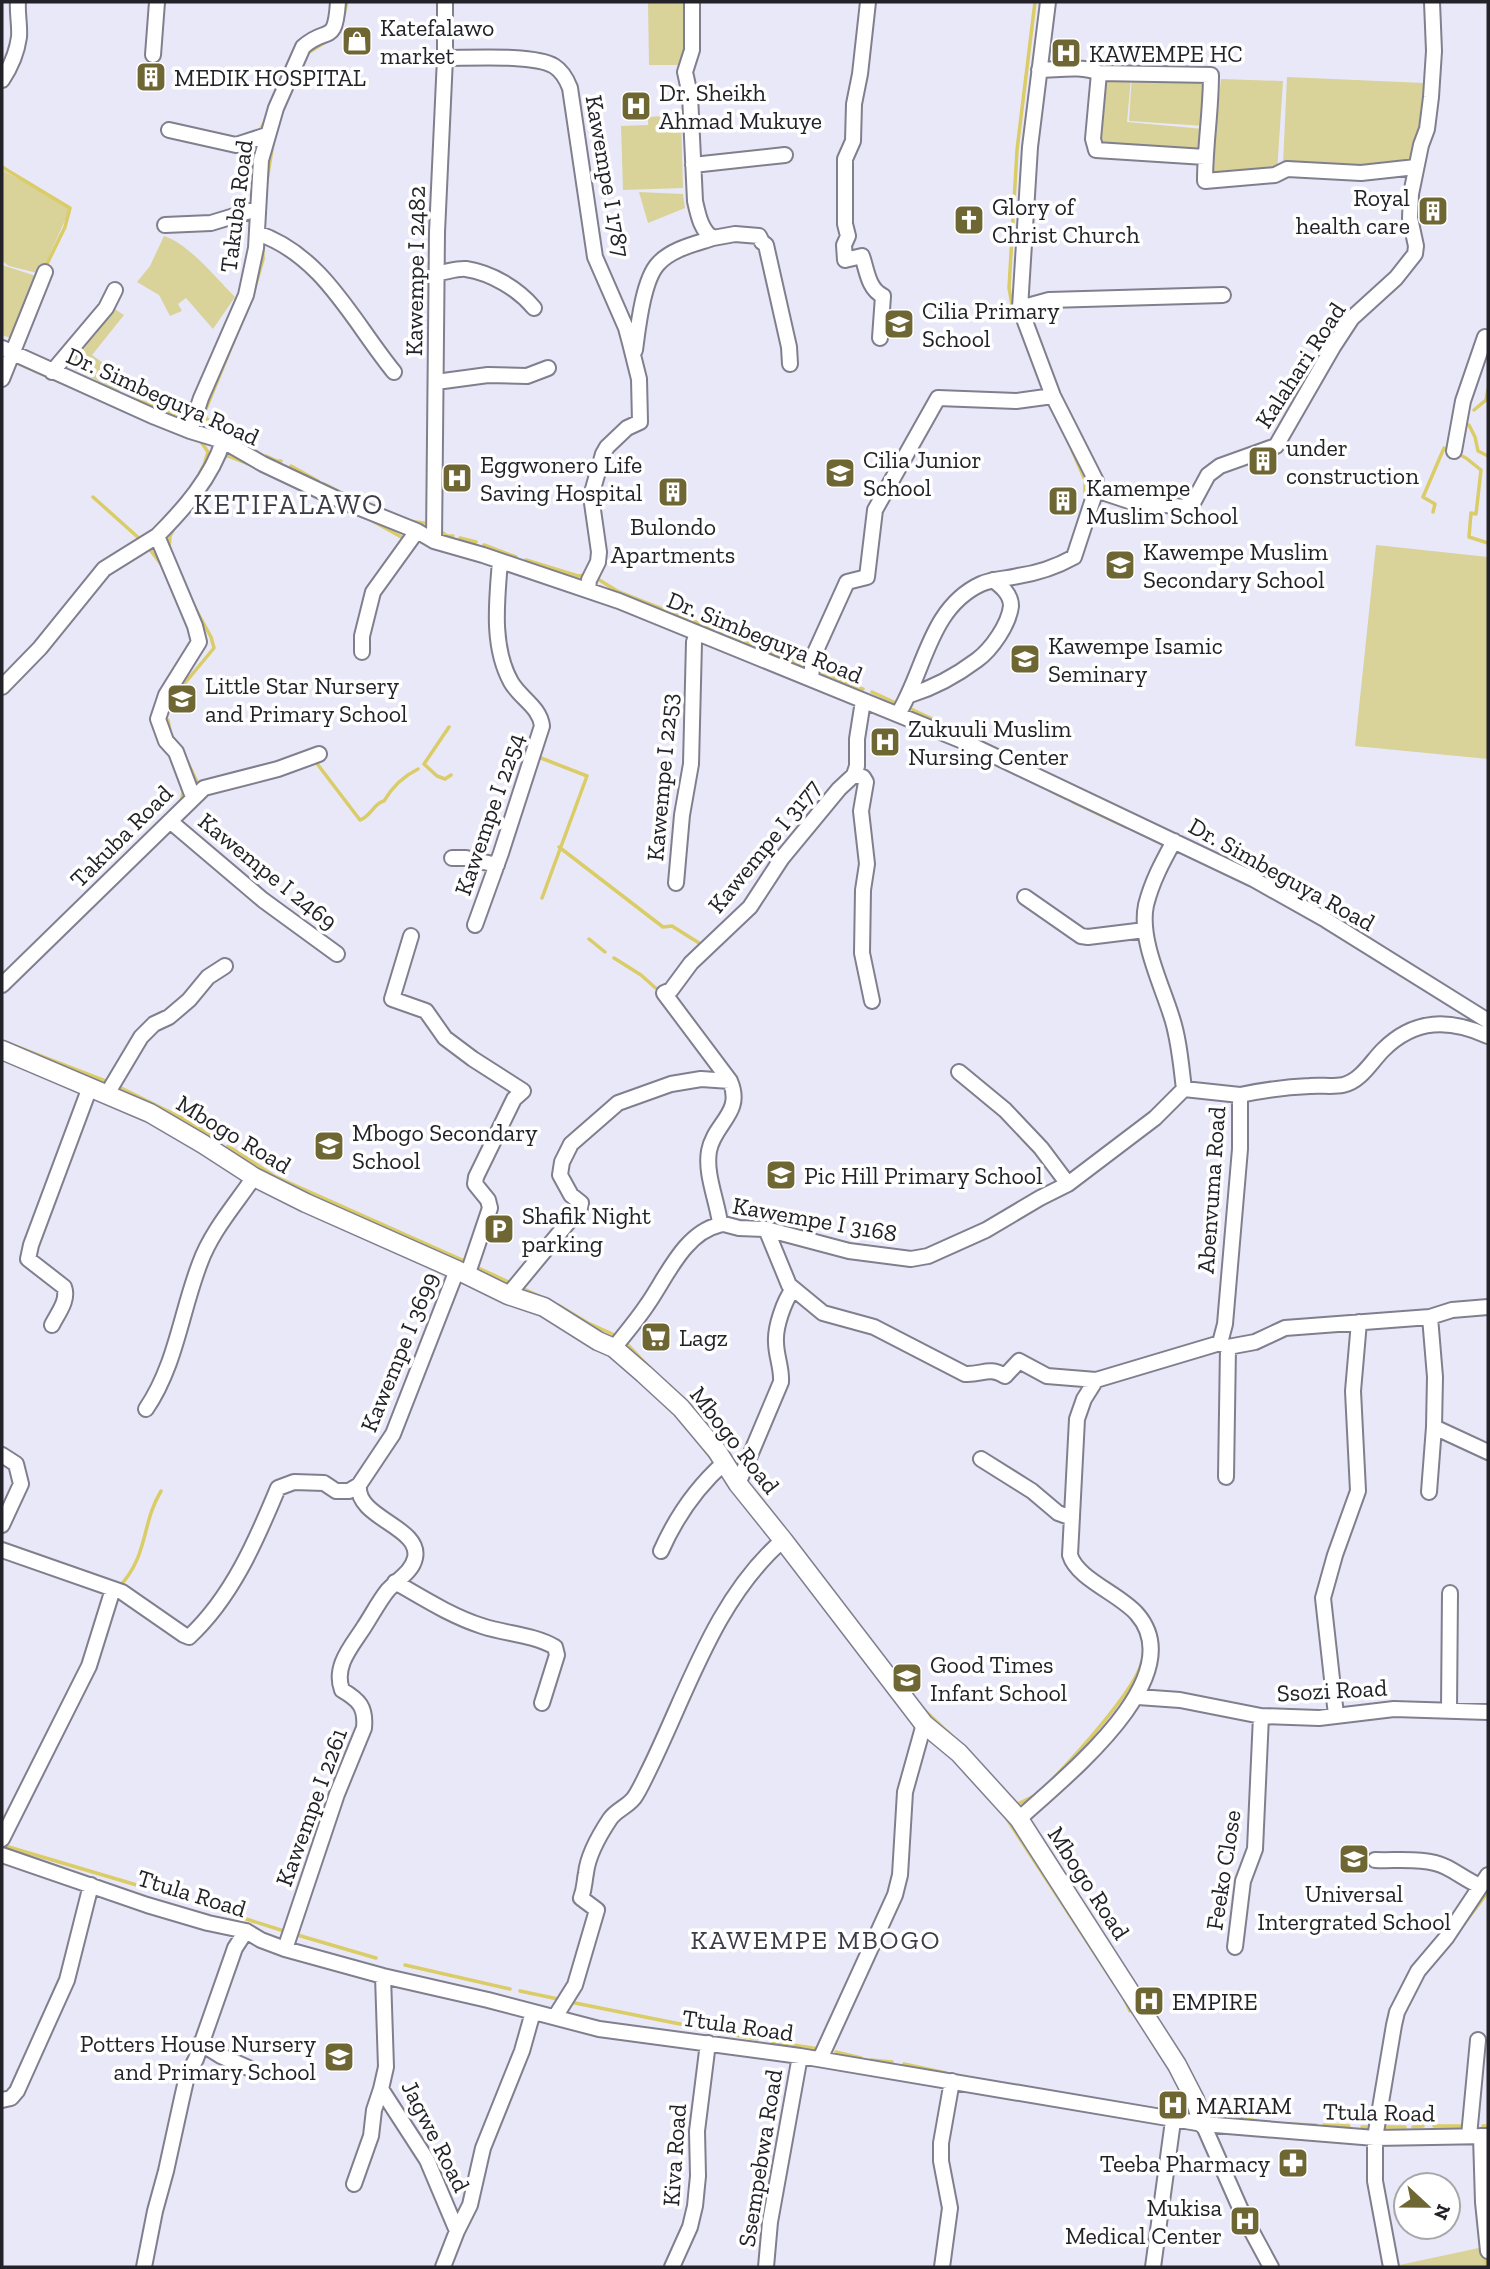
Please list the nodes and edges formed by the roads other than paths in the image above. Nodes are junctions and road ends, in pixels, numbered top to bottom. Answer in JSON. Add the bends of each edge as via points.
{"nodes":[{"id":1,"x":18,"y":2,"type":"edge"},
{"id":2,"x":157,"y":2,"type":"edge"},
{"id":3,"x":338,"y":2,"type":"edge"},
{"id":4,"x":445,"y":2,"type":"edge"},
{"id":5,"x":692,"y":2,"type":"edge"},
{"id":6,"x":867,"y":2,"type":"edge"},
{"id":7,"x":1048,"y":2,"type":"edge"},
{"id":8,"x":1432,"y":2,"type":"edge"},
{"id":9,"x":153,"y":55,"type":"dead end"},
{"id":10,"x":445,"y":58,"type":"junction"},
{"id":11,"x":1039,"y":70,"type":"junction"},
{"id":12,"x":1098,"y":74,"type":"junction"},
{"id":13,"x":2,"y":80,"type":"edge"},
{"id":14,"x":169,"y":130,"type":"dead end"},
{"id":15,"x":267,"y":135,"type":"junction"},
{"id":16,"x":785,"y":155,"type":"dead end"},
{"id":17,"x":1205,"y":157,"type":"junction"},
{"id":18,"x":693,"y":166,"type":"junction"},
{"id":19,"x":1416,"y":167,"type":"junction"},
{"id":20,"x":257,"y":209,"type":"junction"},
{"id":21,"x":165,"y":225,"type":"dead end"},
{"id":22,"x":257,"y":233,"type":"junction"},
{"id":23,"x":713,"y":238,"type":"junction"},
{"id":24,"x":45,"y":272,"type":"dead end"},
{"id":25,"x":438,"y":273,"type":"junction"},
{"id":26,"x":115,"y":290,"type":"dead end"},
{"id":27,"x":1223,"y":295,"type":"dead end"},
{"id":28,"x":534,"y":308,"type":"dead end"},
{"id":29,"x":1020,"y":308,"type":"junction"},
{"id":30,"x":880,"y":338,"type":"dead end"},
{"id":31,"x":1488,"y":338,"type":"edge"},
{"id":32,"x":7,"y":350,"type":"edge"},
{"id":33,"x":634,"y":358,"type":"junction"},
{"id":34,"x":790,"y":363,"type":"dead end"},
{"id":35,"x":548,"y":368,"type":"dead end"},
{"id":36,"x":52,"y":372,"type":"junction"},
{"id":37,"x":394,"y":372,"type":"dead end"},
{"id":38,"x":2,"y":379,"type":"edge"},
{"id":39,"x":436,"y":382,"type":"junction"},
{"id":40,"x":1053,"y":396,"type":"junction"},
{"id":41,"x":190,"y":431,"type":"junction"},
{"id":42,"x":223,"y":441,"type":"junction"},
{"id":43,"x":1454,"y":451,"type":"dead end"},
{"id":44,"x":1096,"y":490,"type":"junction"},
{"id":45,"x":417,"y":531,"type":"junction"},
{"id":46,"x":157,"y":536,"type":"junction"},
{"id":47,"x":434,"y":541,"type":"junction"},
{"id":48,"x":500,"y":561,"type":"junction"},
{"id":49,"x":993,"y":580,"type":"junction"},
{"id":50,"x":588,"y":590,"type":"junction"},
{"id":51,"x":697,"y":633,"type":"junction"},
{"id":52,"x":362,"y":652,"type":"dead end"},
{"id":53,"x":810,"y":679,"type":"junction"},
{"id":54,"x":2,"y":687,"type":"edge"},
{"id":55,"x":910,"y":695,"type":"junction"},
{"id":56,"x":863,"y":701,"type":"junction"},
{"id":57,"x":898,"y":714,"type":"junction"},
{"id":58,"x":318,"y":754,"type":"dead end"},
{"id":59,"x":854,"y":775,"type":"junction"},
{"id":60,"x":193,"y":797,"type":"junction"},
{"id":61,"x":171,"y":822,"type":"junction"},
{"id":62,"x":1174,"y":841,"type":"junction"},
{"id":63,"x":452,"y":858,"type":"dead end"},
{"id":64,"x":497,"y":866,"type":"junction"},
{"id":65,"x":676,"y":883,"type":"dead end"},
{"id":66,"x":1025,"y":897,"type":"dead end"},
{"id":67,"x":474,"y":925,"type":"dead end"},
{"id":68,"x":1146,"y":930,"type":"junction"},
{"id":69,"x":411,"y":936,"type":"dead end"},
{"id":70,"x":337,"y":954,"type":"dead end"},
{"id":71,"x":225,"y":966,"type":"dead end"},
{"id":72,"x":2,"y":985,"type":"edge"},
{"id":73,"x":872,"y":1001,"type":"dead end"},
{"id":74,"x":1488,"y":1021,"type":"edge"},
{"id":75,"x":1488,"y":1036,"type":"edge"},
{"id":76,"x":2,"y":1050,"type":"edge"},
{"id":77,"x":959,"y":1072,"type":"dead end"},
{"id":78,"x":730,"y":1081,"type":"junction"},
{"id":79,"x":1184,"y":1089,"type":"junction"},
{"id":80,"x":99,"y":1091,"type":"junction"},
{"id":81,"x":1240,"y":1095,"type":"junction"},
{"id":82,"x":254,"y":1177,"type":"junction"},
{"id":83,"x":1068,"y":1184,"type":"junction"},
{"id":84,"x":720,"y":1223,"type":"junction"},
{"id":85,"x":766,"y":1229,"type":"junction"},
{"id":86,"x":462,"y":1273,"type":"junction"},
{"id":87,"x":793,"y":1289,"type":"junction"},
{"id":88,"x":508,"y":1295,"type":"junction"},
{"id":89,"x":1488,"y":1307,"type":"edge"},
{"id":90,"x":1430,"y":1317,"type":"junction"},
{"id":91,"x":1359,"y":1322,"type":"junction"},
{"id":92,"x":52,"y":1325,"type":"dead end"},
{"id":93,"x":1224,"y":1345,"type":"junction"},
{"id":94,"x":614,"y":1348,"type":"junction"},
{"id":95,"x":1096,"y":1380,"type":"junction"},
{"id":96,"x":146,"y":1409,"type":"dead end"},
{"id":97,"x":1434,"y":1427,"type":"junction"},
{"id":98,"x":1488,"y":1452,"type":"edge"},
{"id":99,"x":2,"y":1455,"type":"edge"},
{"id":100,"x":981,"y":1459,"type":"dead end"},
{"id":101,"x":720,"y":1466,"type":"junction"},
{"id":102,"x":1226,"y":1477,"type":"dead end"},
{"id":103,"x":738,"y":1484,"type":"junction"},
{"id":104,"x":359,"y":1485,"type":"junction"},
{"id":105,"x":1429,"y":1492,"type":"dead end"},
{"id":106,"x":1072,"y":1518,"type":"junction"},
{"id":107,"x":2,"y":1525,"type":"edge"},
{"id":108,"x":783,"y":1540,"type":"junction"},
{"id":109,"x":2,"y":1550,"type":"edge"},
{"id":110,"x":661,"y":1551,"type":"dead end"},
{"id":111,"x":395,"y":1582,"type":"junction"},
{"id":112,"x":113,"y":1589,"type":"junction"},
{"id":113,"x":1450,"y":1593,"type":"dead end"},
{"id":114,"x":1138,"y":1697,"type":"junction"},
{"id":115,"x":542,"y":1703,"type":"dead end"},
{"id":116,"x":1449,"y":1709,"type":"junction"},
{"id":117,"x":1488,"y":1712,"type":"edge"},
{"id":118,"x":1336,"y":1715,"type":"junction"},
{"id":119,"x":1261,"y":1716,"type":"junction"},
{"id":120,"x":924,"y":1724,"type":"junction"},
{"id":121,"x":1019,"y":1819,"type":"junction"},
{"id":122,"x":2,"y":1839,"type":"edge"},
{"id":123,"x":2,"y":1855,"type":"edge"},
{"id":124,"x":1375,"y":1860,"type":"dead end"},
{"id":125,"x":1484,"y":1881,"type":"edge"},
{"id":126,"x":91,"y":1885,"type":"junction"},
{"id":127,"x":246,"y":1931,"type":"junction"},
{"id":128,"x":1235,"y":1947,"type":"dead end"},
{"id":129,"x":285,"y":1949,"type":"junction"},
{"id":130,"x":383,"y":1976,"type":"junction"},
{"id":131,"x":533,"y":2012,"type":"junction"},
{"id":132,"x":555,"y":2017,"type":"junction"},
{"id":133,"x":1478,"y":2040,"type":"dead end"},
{"id":134,"x":200,"y":2043,"type":"junction"},
{"id":135,"x":708,"y":2043,"type":"junction"},
{"id":136,"x":800,"y":2056,"type":"junction"},
{"id":137,"x":820,"y":2059,"type":"junction"},
{"id":138,"x":253,"y":2070,"type":"dead end"},
{"id":139,"x":952,"y":2081,"type":"junction"},
{"id":140,"x":381,"y":2089,"type":"junction"},
{"id":141,"x":2,"y":2100,"type":"edge"},
{"id":142,"x":1173,"y":2121,"type":"junction"},
{"id":143,"x":1203,"y":2124,"type":"junction"},
{"id":144,"x":1479,"y":2136,"type":"edge"},
{"id":145,"x":1375,"y":2138,"type":"junction"},
{"id":146,"x":354,"y":2184,"type":"dead end"},
{"id":147,"x":457,"y":2231,"type":"junction"},
{"id":148,"x":1488,"y":2251,"type":"edge"},
{"id":149,"x":145,"y":2267,"type":"edge"},
{"id":150,"x":443,"y":2267,"type":"edge"},
{"id":151,"x":672,"y":2267,"type":"edge"},
{"id":152,"x":766,"y":2267,"type":"edge"},
{"id":153,"x":942,"y":2267,"type":"edge"},
{"id":154,"x":1153,"y":2267,"type":"edge"},
{"id":155,"x":1271,"y":2267,"type":"edge"},
{"id":156,"x":1391,"y":2267,"type":"edge"}],
"edges":[{"from":1,"to":13,"type":"street","via":[[19,36]]},
{"from":2,"to":9,"type":"street"},
{"from":3,"to":15,"type":"street","name":"Takuba Road","via":[[330,34],[303,47]]},
{"from":4,"to":10,"type":"street","name":"Kawempe I 2482"},
{"from":5,"to":18,"type":"street","via":[[692,50],[685,72]]},
{"from":6,"to":30,"type":"street","via":[[853,141],[845,159],[848,236],[844,245],[845,260],[862,256],[876,292],[883,296]]},
{"from":7,"to":11,"type":"street"},
{"from":8,"to":19,"type":"street","name":"Kalahari Road","via":[[1431,97]]},
{"from":10,"to":25,"type":"street","name":"Kawempe I 2482"},
{"from":10,"to":33,"type":"street","name":"Kawempe I 1787","via":[[524,59],[552,65],[564,76],[595,257]]},
{"from":11,"to":12,"type":"street","via":[[1079,69]]},
{"from":11,"to":29,"type":"street"},
{"from":12,"to":17,"type":"street","via":[[1093,139],[1097,150]]},
{"from":12,"to":17,"type":"street","via":[[1211,75]]},
{"from":14,"to":15,"type":"street","via":[[236,145]]},
{"from":15,"to":20,"type":"street","name":"Takuba Road"},
{"from":16,"to":18,"type":"street"},
{"from":17,"to":19,"type":"street","via":[[1205,181],[1275,175],[1287,169],[1361,173]]},
{"from":18,"to":23,"type":"street","via":[[699,218]]},
{"from":19,"to":44,"type":"street","name":"Kalahari Road","via":[[1410,218],[1415,254],[1352,318],[1280,442],[1220,466],[1208,475],[1194,501],[1184,507],[1129,500]]},
{"from":20,"to":21,"type":"street","via":[[211,223]]},
{"from":20,"to":22,"type":"street","name":"Takuba Road"},
{"from":22,"to":37,"type":"street","via":[[288,246],[304,259],[344,301]]},
{"from":22,"to":41,"type":"street","name":"Takuba Road","via":[[246,295]]},
{"from":23,"to":33,"type":"street","via":[[678,250],[657,265],[642,303]]},
{"from":23,"to":34,"type":"street","via":[[749,234],[759,236],[766,245]]},
{"from":24,"to":32,"type":"street"},
{"from":25,"to":28,"type":"street","via":[[466,269],[495,278]]},
{"from":25,"to":39,"type":"street","name":"Kawempe I 2482"},
{"from":26,"to":36,"type":"street"},
{"from":27,"to":29,"type":"street","via":[[1049,300]]},
{"from":29,"to":40,"type":"street"},
{"from":31,"to":43,"type":"street","via":[[1463,401]]},
{"from":32,"to":36,"type":"street","name":"Dr. Simbeguya Road"},
{"from":32,"to":38,"type":"street"},
{"from":33,"to":50,"type":"street","name":"Kawempe I 1787","via":[[640,422],[627,428],[603,454],[591,496],[599,552]]},
{"from":35,"to":39,"type":"street","via":[[527,376],[488,375]]},
{"from":36,"to":41,"type":"street","name":"Dr. Simbeguya Road"},
{"from":39,"to":47,"type":"street","name":"Kawempe I 2482"},
{"from":40,"to":44,"type":"street","via":[[1096,481]]},
{"from":40,"to":53,"type":"street","via":[[1016,401],[937,398],[875,510],[867,577],[847,582],[813,657]]},
{"from":41,"to":42,"type":"street","name":"Dr. Simbeguya Road"},
{"from":42,"to":45,"type":"street","name":"Dr. Simbeguya Road","via":[[311,487]]},
{"from":42,"to":46,"type":"street","via":[[204,481]]},
{"from":44,"to":49,"type":"street","via":[[1074,558],[1042,572]]},
{"from":45,"to":47,"type":"street","name":"Dr. Simbeguya Road"},
{"from":45,"to":52,"type":"street","via":[[373,593]]},
{"from":46,"to":54,"type":"street","via":[[104,569]]},
{"from":46,"to":60,"type":"street","name":"Takuba Road","via":[[199,642],[166,695],[158,719]]},
{"from":47,"to":48,"type":"street","name":"Dr. Simbeguya Road"},
{"from":48,"to":50,"type":"street","name":"Dr. Simbeguya Road"},
{"from":48,"to":64,"type":"street","name":"Kawempe I 2254","via":[[497,610],[501,651],[511,682],[538,713],[541,726]]},
{"from":49,"to":55,"type":"street","via":[[964,597],[934,630]]},
{"from":49,"to":55,"type":"street","via":[[1011,604],[994,642],[978,659],[927,690]]},
{"from":50,"to":51,"type":"street","name":"Dr. Simbeguya Road"},
{"from":51,"to":53,"type":"street","name":"Dr. Simbeguya Road"},
{"from":51,"to":65,"type":"street","name":"Kawempe I 2253","via":[[691,764]]},
{"from":53,"to":56,"type":"street","name":"Dr. Simbeguya Road"},
{"from":55,"to":57,"type":"street"},
{"from":56,"to":57,"type":"street","name":"Dr. Simbeguya Road"},
{"from":56,"to":59,"type":"street","name":"Kawempe I 3177"},
{"from":57,"to":62,"type":"street","name":"Dr. Simbeguya Road"},
{"from":58,"to":60,"type":"street","via":[[204,788]]},
{"from":59,"to":73,"type":"street","via":[[866,782],[861,811],[867,864],[862,953]]},
{"from":59,"to":78,"type":"street","name":"Kawempe I 3177","via":[[782,858],[750,907],[664,993]]},
{"from":60,"to":61,"type":"street","name":"Takuba Road"},
{"from":61,"to":70,"type":"street","name":"Kawempe I 2469","via":[[263,900]]},
{"from":61,"to":72,"type":"street","name":"Takuba Road"},
{"from":62,"to":68,"type":"street","via":[[1157,872],[1146,907]]},
{"from":62,"to":74,"type":"street","name":"Dr. Simbeguya Road","via":[[1326,920]]},
{"from":63,"to":64,"type":"street"},
{"from":64,"to":67,"type":"street","name":"Kawempe I 2254"},
{"from":66,"to":68,"type":"street","via":[[1081,936]]},
{"from":68,"to":79,"type":"street","via":[[1172,1016]]},
{"from":69,"to":86,"type":"street","name":"Kawempe I 3699","via":[[392,999],[425,1011],[445,1038],[523,1091],[514,1099],[476,1177],[475,1184],[490,1208]]},
{"from":71,"to":80,"type":"street","via":[[169,1017],[154,1024]]},
{"from":75,"to":81,"type":"street","via":[[1471,1028],[1436,1023],[1400,1037],[1358,1077],[1343,1085],[1273,1088]]},
{"from":76,"to":80,"type":"street","name":"Mbogo Road"},
{"from":77,"to":83,"type":"street","via":[[1005,1110]]},
{"from":78,"to":84,"type":"street","via":[[732,1109],[713,1139],[709,1155]]},
{"from":78,"to":88,"type":"street","via":[[671,1084],[628,1099],[611,1107],[571,1144],[560,1175],[580,1208]]},
{"from":79,"to":81,"type":"street","name":"Abenvuma Road"},
{"from":79,"to":83,"type":"street","name":"Kawempe I 3168","via":[[1155,1118]]},
{"from":80,"to":82,"type":"street","name":"Mbogo Road","via":[[150,1113]]},
{"from":80,"to":92,"type":"street","via":[[44,1210],[29,1259],[66,1292]]},
{"from":81,"to":93,"type":"street","name":"Abenvuma Road"},
{"from":82,"to":86,"type":"street","name":"Mbogo Road"},
{"from":82,"to":96,"type":"street","via":[[206,1248],[169,1365]]},
{"from":83,"to":85,"type":"street","name":"Kawempe I 3168","via":[[986,1230],[911,1259],[849,1251]]},
{"from":84,"to":85,"type":"street","name":"Kawempe I 3168"},
{"from":84,"to":94,"type":"street","name":"Kawempe I 3168","via":[[704,1231],[684,1251]]},
{"from":85,"to":87,"type":"street"},
{"from":86,"to":88,"type":"street","name":"Mbogo Road"},
{"from":86,"to":104,"type":"street","name":"Kawempe I 3699","via":[[393,1434]]},
{"from":87,"to":95,"type":"street","via":[[823,1313],[874,1327],[965,1374],[989,1369],[1005,1376],[1019,1361],[1047,1376]]},
{"from":87,"to":103,"type":"street","via":[[784,1301],[776,1336],[781,1382]]},
{"from":88,"to":94,"type":"street","name":"Mbogo Road","via":[[544,1307]]},
{"from":89,"to":90,"type":"street"},
{"from":90,"to":91,"type":"street"},
{"from":90,"to":97,"type":"street"},
{"from":91,"to":93,"type":"street","via":[[1286,1328],[1255,1342]]},
{"from":91,"to":118,"type":"street","via":[[1353,1391],[1358,1491],[1324,1598]]},
{"from":93,"to":95,"type":"street"},
{"from":93,"to":102,"type":"street","name":"Abenvuma Road"},
{"from":94,"to":101,"type":"street","name":"Mbogo Road","via":[[681,1408],[717,1451]]},
{"from":95,"to":106,"type":"street","via":[[1077,1419]]},
{"from":97,"to":98,"type":"street"},
{"from":97,"to":105,"type":"street"},
{"from":99,"to":107,"type":"street","via":[[16,1464],[21,1484]]},
{"from":100,"to":106,"type":"street"},
{"from":101,"to":103,"type":"street","name":"Mbogo Road"},
{"from":101,"to":110,"type":"street","via":[[674,1523]]},
{"from":103,"to":108,"type":"street","name":"Mbogo Road"},
{"from":104,"to":111,"type":"street","name":"Kawempe I 2261","via":[[365,1504],[404,1533],[416,1551],[411,1568]]},
{"from":104,"to":112,"type":"street","via":[[349,1491],[336,1491],[324,1483],[294,1482],[278,1488],[233,1584],[189,1637]]},
{"from":106,"to":114,"type":"street","via":[[1072,1563],[1136,1613],[1152,1639],[1152,1656]]},
{"from":108,"to":120,"type":"street","name":"Mbogo Road"},
{"from":108,"to":132,"type":"street","via":[[764,1557],[727,1607],[634,1798],[612,1816],[591,1855],[581,1898],[597,1910],[575,1985]]},
{"from":109,"to":112,"type":"street"},
{"from":111,"to":115,"type":"street","via":[[478,1625],[530,1636],[555,1647],[557,1655]]},
{"from":111,"to":129,"type":"street","name":"Kawempe I 2261","via":[[341,1664],[342,1690],[358,1699],[364,1728]]},
{"from":112,"to":122,"type":"street","via":[[89,1666]]},
{"from":113,"to":116,"type":"street"},
{"from":114,"to":119,"type":"street","name":"Ssozi Road","via":[[1171,1698]]},
{"from":114,"to":121,"type":"street","via":[[1103,1740]]},
{"from":116,"to":117,"type":"street","name":"Ssozi Road"},
{"from":116,"to":118,"type":"street","name":"Ssozi Road"},
{"from":118,"to":119,"type":"street","name":"Ssozi Road"},
{"from":119,"to":128,"type":"street","name":"Feeko Close","via":[[1255,1849],[1243,1881]]},
{"from":120,"to":121,"type":"street","name":"Mbogo Road","via":[[959,1753]]},
{"from":120,"to":137,"type":"street","via":[[905,1792],[895,1895]]},
{"from":121,"to":143,"type":"street","name":"Mbogo Road","via":[[1177,2065]]},
{"from":123,"to":126,"type":"street","name":"Ttula Road"},
{"from":124,"to":125,"type":"street","via":[[1445,1867],[1464,1880]]},
{"from":125,"to":145,"type":"street","via":[[1418,1970],[1398,2012]]},
{"from":126,"to":127,"type":"street","name":"Ttula Road"},
{"from":126,"to":141,"type":"street","via":[[67,1980],[18,2091]]},
{"from":127,"to":129,"type":"street","name":"Ttula Road"},
{"from":127,"to":134,"type":"street","via":[[235,1948]]},
{"from":129,"to":130,"type":"street","name":"Ttula Road"},
{"from":130,"to":131,"type":"street","name":"Ttula Road"},
{"from":130,"to":140,"type":"street","name":"Jagwe Road","via":[[386,2067]]},
{"from":131,"to":132,"type":"street","name":"Ttula Road"},
{"from":131,"to":147,"type":"street","via":[[483,2148],[470,2205]]},
{"from":132,"to":135,"type":"street","name":"Ttula Road","via":[[599,2029]]},
{"from":133,"to":144,"type":"street"},
{"from":134,"to":138,"type":"street"},
{"from":134,"to":149,"type":"street","via":[[184,2087]]},
{"from":135,"to":136,"type":"street","name":"Ttula Road"},
{"from":135,"to":151,"type":"street","name":"Kiva Road","via":[[697,2131],[695,2206]]},
{"from":136,"to":137,"type":"street","name":"Ttula Road"},
{"from":136,"to":152,"type":"street","name":"Ssempebwa Road"},
{"from":137,"to":139,"type":"street","name":"Ttula Road"},
{"from":139,"to":142,"type":"street","name":"Ttula Road"},
{"from":139,"to":153,"type":"street","via":[[941,2143],[950,2201]]},
{"from":140,"to":146,"type":"street"},
{"from":140,"to":147,"type":"street","name":"Jagwe Road","via":[[427,2160]]},
{"from":142,"to":143,"type":"street","name":"Ttula Road"},
{"from":142,"to":154,"type":"street"},
{"from":143,"to":145,"type":"street","name":"Ttula Road"},
{"from":143,"to":155,"type":"street"},
{"from":144,"to":145,"type":"street","name":"Ttula Road"},
{"from":144,"to":148,"type":"street"},
{"from":145,"to":156,"type":"street","via":[[1375,2181]]},
{"from":147,"to":150,"type":"street"}]}
